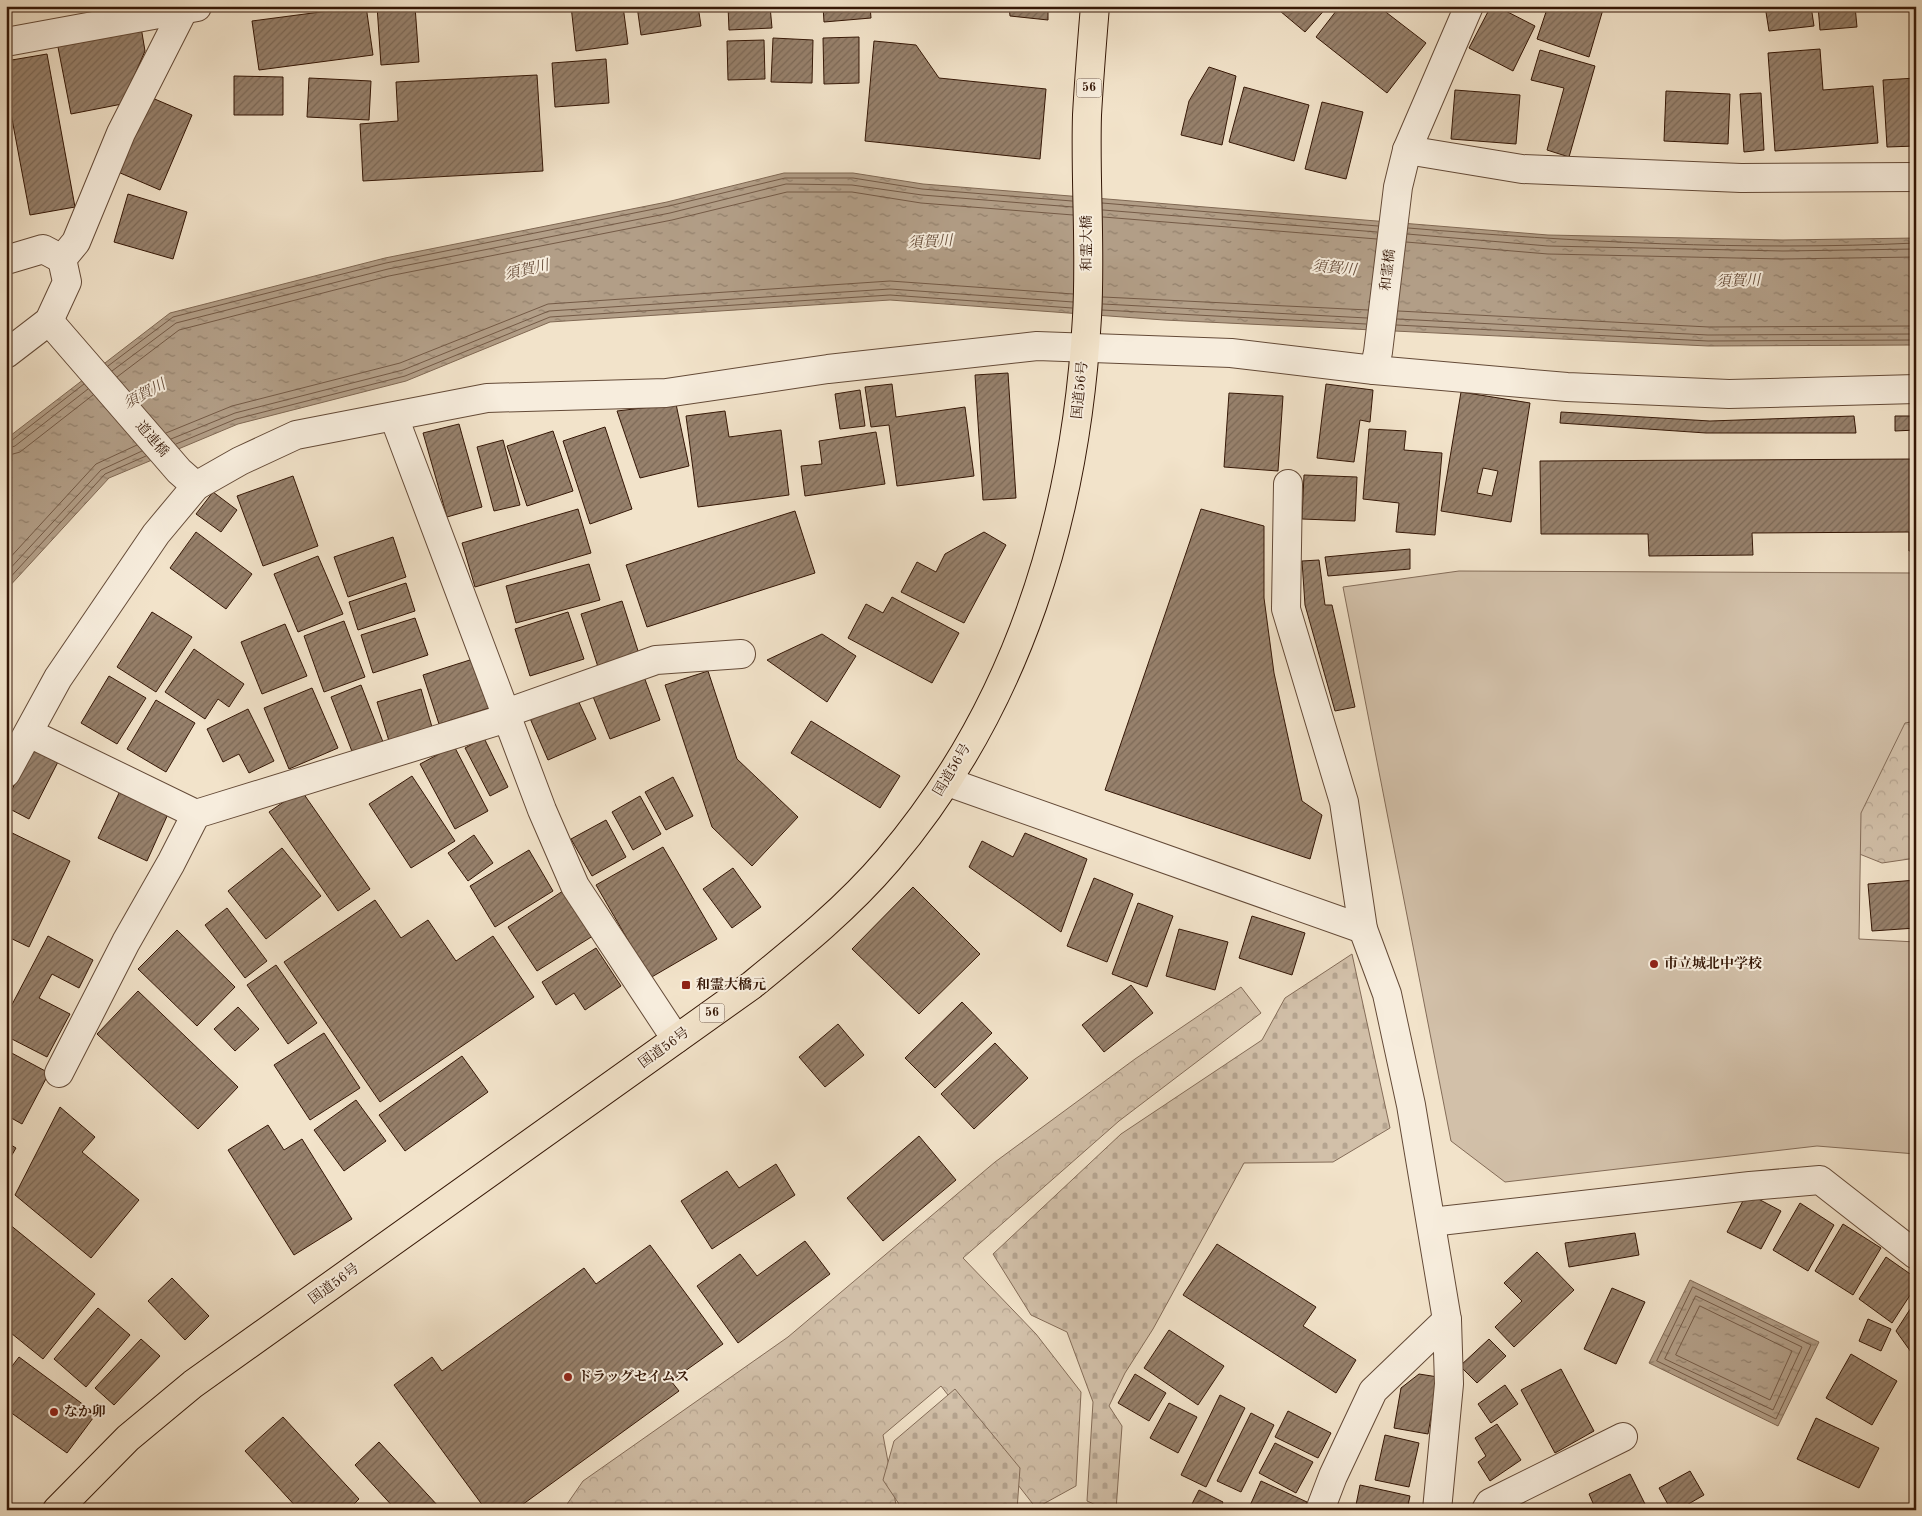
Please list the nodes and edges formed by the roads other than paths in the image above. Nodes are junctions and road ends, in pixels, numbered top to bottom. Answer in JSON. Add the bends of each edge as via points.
{"nodes":[{"id":1,"x":1095,"y":6,"type":"edge"},
{"id":2,"x":1469,"y":6,"type":"edge"},
{"id":3,"x":192,"y":8,"type":"edge"},
{"id":4,"x":6,"y":42,"type":"edge"},
{"id":5,"x":1407,"y":150,"type":"junction"},
{"id":6,"x":1916,"y":177,"type":"edge"},
{"id":7,"x":62,"y":259,"type":"junction"},
{"id":8,"x":6,"y":260,"type":"edge"},
{"id":9,"x":1087,"y":316,"type":"joint"},
{"id":10,"x":57,"y":330,"type":"junction"},
{"id":11,"x":1084,"y":347,"type":"junction"},
{"id":12,"x":6,"y":354,"type":"edge"},
{"id":13,"x":1376,"y":361,"type":"junction"},
{"id":14,"x":1916,"y":390,"type":"edge"},
{"id":15,"x":394,"y":417,"type":"junction"},
{"id":16,"x":188,"y":479,"type":"junction"},
{"id":17,"x":1288,"y":484,"type":"dead end"},
{"id":18,"x":741,"y":654,"type":"dead end"},
{"id":19,"x":506,"y":716,"type":"junction"},
{"id":20,"x":29,"y":733,"type":"junction"},
{"id":21,"x":6,"y":773,"type":"edge"},
{"id":22,"x":948,"y":782,"type":"junction"},
{"id":23,"x":196,"y":814,"type":"junction"},
{"id":24,"x":1363,"y":929,"type":"junction"},
{"id":25,"x":676,"y":1039,"type":"junction"},
{"id":26,"x":59,"y":1073,"type":"dead end"},
{"id":27,"x":1431,"y":1222,"type":"junction"},
{"id":28,"x":1916,"y":1255,"type":"edge"},
{"id":29,"x":1447,"y":1320,"type":"junction"},
{"id":30,"x":1623,"y":1436,"type":"dead end"},
{"id":31,"x":57,"y":1510,"type":"edge"},
{"id":32,"x":1320,"y":1510,"type":"edge"},
{"id":33,"x":1437,"y":1510,"type":"edge"},
{"id":34,"x":1486,"y":1510,"type":"edge"}],
"edges":[{"from":1,"to":9,"type":"highway","name":"和霊大橋","number":"56","via":[[1087,115]]},
{"from":2,"to":5,"type":"street","name":"和霊橋"},
{"from":3,"to":4,"type":"street"},
{"from":3,"to":7,"type":"street","via":[[121,133],[76,242]]},
{"from":5,"to":6,"type":"street","via":[[1522,169],[1741,178]]},
{"from":5,"to":13,"type":"street","name":"和霊橋","via":[[1398,187]]},
{"from":7,"to":8,"type":"street","via":[[43,249]]},
{"from":7,"to":10,"type":"street","via":[[67,282]]},
{"from":9,"to":11,"type":"highway","name":"国道56号","number":"56"},
{"from":10,"to":12,"type":"street"},
{"from":10,"to":16,"type":"street","name":"道連橋"},
{"from":11,"to":13,"type":"street"},
{"from":11,"to":15,"type":"street","via":[[1036,346],[864,365],[666,393],[487,398]]},
{"from":11,"to":22,"type":"highway","name":"国道56号","number":"56","via":[[1076,429],[1042,583],[1006,674]]},
{"from":13,"to":14,"type":"street","via":[[1567,386],[1729,394]]},
{"from":15,"to":16,"type":"street","via":[[296,435]]},
{"from":15,"to":19,"type":"street"},
{"from":16,"to":20,"type":"street","via":[[156,534],[63,670]]},
{"from":17,"to":24,"type":"street","via":[[1286,609],[1344,802]]},
{"from":18,"to":19,"type":"street","via":[[656,660]]},
{"from":19,"to":23,"type":"street"},
{"from":19,"to":25,"type":"street","via":[[575,886]]},
{"from":20,"to":21,"type":"street"},
{"from":20,"to":23,"type":"street"},
{"from":22,"to":24,"type":"street"},
{"from":22,"to":25,"type":"highway","name":"国道56号","number":"56","via":[[888,860],[822,928],[752,985]]},
{"from":23,"to":26,"type":"street"},
{"from":24,"to":27,"type":"street","via":[[1387,994],[1411,1104]]},
{"from":25,"to":31,"type":"highway","name":"国道56号","number":"56","via":[[193,1384],[128,1438]]},
{"from":27,"to":28,"type":"street","via":[[1820,1180]]},
{"from":27,"to":29,"type":"street"},
{"from":29,"to":32,"type":"street","via":[[1373,1391]]},
{"from":29,"to":33,"type":"street","via":[[1450,1384]]},
{"from":30,"to":34,"type":"street","via":[[1490,1503]]}]}
